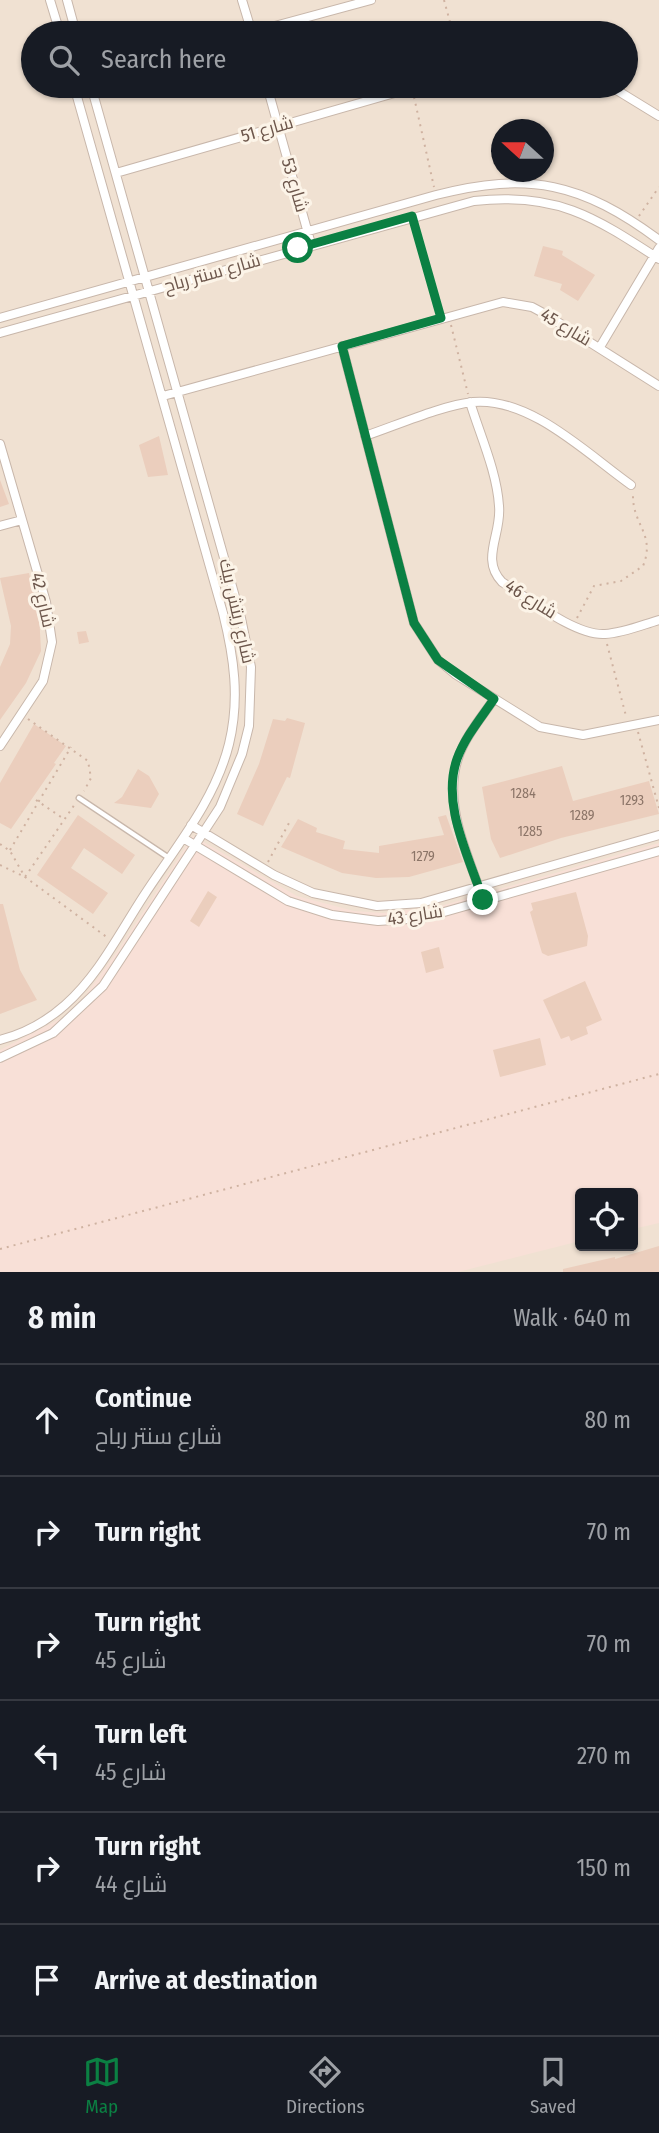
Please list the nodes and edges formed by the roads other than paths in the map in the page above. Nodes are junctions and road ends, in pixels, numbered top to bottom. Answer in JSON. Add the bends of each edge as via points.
{"nodes":[{"id":1,"x":50,"y":0,"type":"edge"},
{"id":2,"x":67,"y":0,"type":"edge"},
{"id":3,"x":242,"y":0,"type":"edge"},
{"id":4,"x":371,"y":0,"type":"edge"},
{"id":5,"x":56,"y":21,"type":"edge"},
{"id":6,"x":73,"y":21,"type":"edge"},
{"id":7,"x":248,"y":21,"type":"edge"},
{"id":8,"x":295,"y":21,"type":"edge"},
{"id":9,"x":77,"y":98,"type":"edge"},
{"id":10,"x":94,"y":98,"type":"edge"},
{"id":11,"x":270,"y":98,"type":"edge"},
{"id":12,"x":376,"y":98,"type":"edge"},
{"id":13,"x":630,"y":98,"type":"edge"},
{"id":14,"x":659,"y":116,"type":"edge"},
{"id":15,"x":278,"y":126,"type":"junction"},
{"id":16,"x":116,"y":173,"type":"junction"},
{"id":17,"x":308,"y":231,"type":"junction"},
{"id":18,"x":659,"y":240,"type":"edge"},
{"id":19,"x":311,"y":244,"type":"junction"},
{"id":20,"x":657,"y":254,"type":"edge"},
{"id":21,"x":145,"y":277,"type":"junction"},
{"id":22,"x":129,"y":281,"type":"junction"},
{"id":23,"x":149,"y":291,"type":"junction"},
{"id":24,"x":133,"y":296,"type":"junction"},
{"id":25,"x":0,"y":318,"type":"edge"},
{"id":26,"x":0,"y":333,"type":"edge"},
{"id":27,"x":342,"y":346,"type":"junction"},
{"id":28,"x":600,"y":347,"type":"junction"},
{"id":29,"x":659,"y":386,"type":"edge"},
{"id":30,"x":178,"y":392,"type":"junction"},
{"id":31,"x":163,"y":397,"type":"junction"},
{"id":32,"x":470,"y":402,"type":"junction"},
{"id":33,"x":365,"y":436,"type":"junction"},
{"id":34,"x":0,"y":444,"type":"edge"},
{"id":35,"x":631,"y":485,"type":"road end"},
{"id":36,"x":22,"y":520,"type":"junction"},
{"id":37,"x":0,"y":526,"type":"edge"},
{"id":38,"x":659,"y":620,"type":"edge"},
{"id":39,"x":494,"y":699,"type":"junction"},
{"id":40,"x":659,"y":720,"type":"edge"},
{"id":41,"x":0,"y":746,"type":"edge"},
{"id":42,"x":79,"y":798,"type":"road end"},
{"id":43,"x":191,"y":825,"type":"junction"},
{"id":44,"x":204,"y":834,"type":"junction"},
{"id":45,"x":659,"y":835,"type":"edge"},
{"id":46,"x":183,"y":838,"type":"junction"},
{"id":47,"x":196,"y":847,"type":"junction"},
{"id":48,"x":659,"y":851,"type":"edge"},
{"id":49,"x":169,"y":858,"type":"junction"},
{"id":50,"x":479,"y":887,"type":"junction"},
{"id":51,"x":483,"y":900,"type":"junction"},
{"id":52,"x":0,"y":1040,"type":"edge"},
{"id":53,"x":0,"y":1058,"type":"edge"}],
"edges":[{"from":1,"to":5,"type":"street"},
{"from":2,"to":6,"type":"street"},
{"from":3,"to":7,"type":"street"},
{"from":4,"to":8,"type":"street"},
{"from":9,"to":22,"type":"street","name":"شارع ريتش بيك"},
{"from":10,"to":16,"type":"street","name":"شارع ريتش بيك"},
{"from":11,"to":15,"type":"street","name":"شارع 53"},
{"from":12,"to":15,"type":"street","name":"شارع 51"},
{"from":13,"to":14,"type":"street"},
{"from":15,"to":16,"type":"street","name":"شارع 51"},
{"from":15,"to":17,"type":"street","name":"شارع 53"},
{"from":16,"to":21,"type":"street","name":"شارع ريتش بيك"},
{"from":17,"to":18,"type":"street","name":"شارع سنتر رباح","via":[[496,182],[543,184],[587,198]]},
{"from":17,"to":19,"type":"street","name":"شارع 53"},
{"from":17,"to":21,"type":"street","name":"شارع سنتر رباح"},
{"from":19,"to":20,"type":"street","name":"شارع سنتر رباح","via":[[474,201],[536,201],[595,218]]},
{"from":19,"to":23,"type":"street","name":"شارع سنتر رباح"},
{"from":20,"to":28,"type":"street"},
{"from":21,"to":22,"type":"street","name":"شارع سنتر رباح"},
{"from":21,"to":23,"type":"street","name":"شارع ريتش بيك"},
{"from":22,"to":24,"type":"street","name":"شارع ريتش بيك"},
{"from":22,"to":25,"type":"street","name":"شارع سنتر رباح"},
{"from":23,"to":24,"type":"street","name":"شارع سنتر رباح"},
{"from":23,"to":30,"type":"street","name":"شارع ريتش بيك"},
{"from":24,"to":26,"type":"street","name":"شارع سنتر رباح"},
{"from":24,"to":31,"type":"street","name":"شارع ريتش بيك"},
{"from":27,"to":28,"type":"street","name":"شارع 45","via":[[489,304],[518,303]]},
{"from":27,"to":30,"type":"street","name":"شارع 45"},
{"from":27,"to":33,"type":"street"},
{"from":28,"to":29,"type":"street","name":"شارع 45"},
{"from":30,"to":31,"type":"street","name":"شارع 45"},
{"from":30,"to":44,"type":"street","name":"شارع ريتش بيك","via":[[251,667],[252,697],[242,754]]},
{"from":31,"to":43,"type":"street","name":"شارع ريتش بيك","via":[[223,613],[236,679],[228,746],[212,789]]},
{"from":32,"to":33,"type":"street"},
{"from":32,"to":35,"type":"street","via":[[489,401],[524,410]]},
{"from":32,"to":38,"type":"street","name":"شارع 46","via":[[499,506],[490,564],[494,574],[573,625],[605,634]]},
{"from":33,"to":39,"type":"street","via":[[414,623],[438,660]]},
{"from":34,"to":36,"type":"street","name":"شارع 42"},
{"from":36,"to":37,"type":"street"},
{"from":36,"to":41,"type":"street","name":"شارع 42","via":[[46,602],[52,642],[43,681]]},
{"from":39,"to":40,"type":"street","via":[[540,727],[561,733],[583,735]]},
{"from":39,"to":50,"type":"street","via":[[464,743],[453,779],[455,816]]},
{"from":42,"to":49,"type":"lane"},
{"from":43,"to":44,"type":"street","name":"شارع 43"},
{"from":43,"to":46,"type":"street","name":"شارع ريتش بيك"},
{"from":44,"to":47,"type":"street","name":"شارع ريتش بيك"},
{"from":44,"to":50,"type":"street","name":"شارع 43","via":[[313,893],[356,904],[421,902]]},
{"from":45,"to":50,"type":"street","name":"شارع 43"},
{"from":46,"to":47,"type":"street","name":"شارع 43"},
{"from":46,"to":49,"type":"street","name":"شارع ريتش بيك"},
{"from":47,"to":51,"type":"street","name":"شارع 43","via":[[288,901],[343,917],[378,921],[424,918]]},
{"from":47,"to":53,"type":"street","name":"شارع ريتش بيك","via":[[88,1003],[53,1033]]},
{"from":48,"to":51,"type":"street","name":"شارع 43"},
{"from":49,"to":52,"type":"street","name":"شارع ريتش بيك","via":[[92,976],[64,1006],[29,1029]]},
{"from":50,"to":51,"type":"street"}]}
